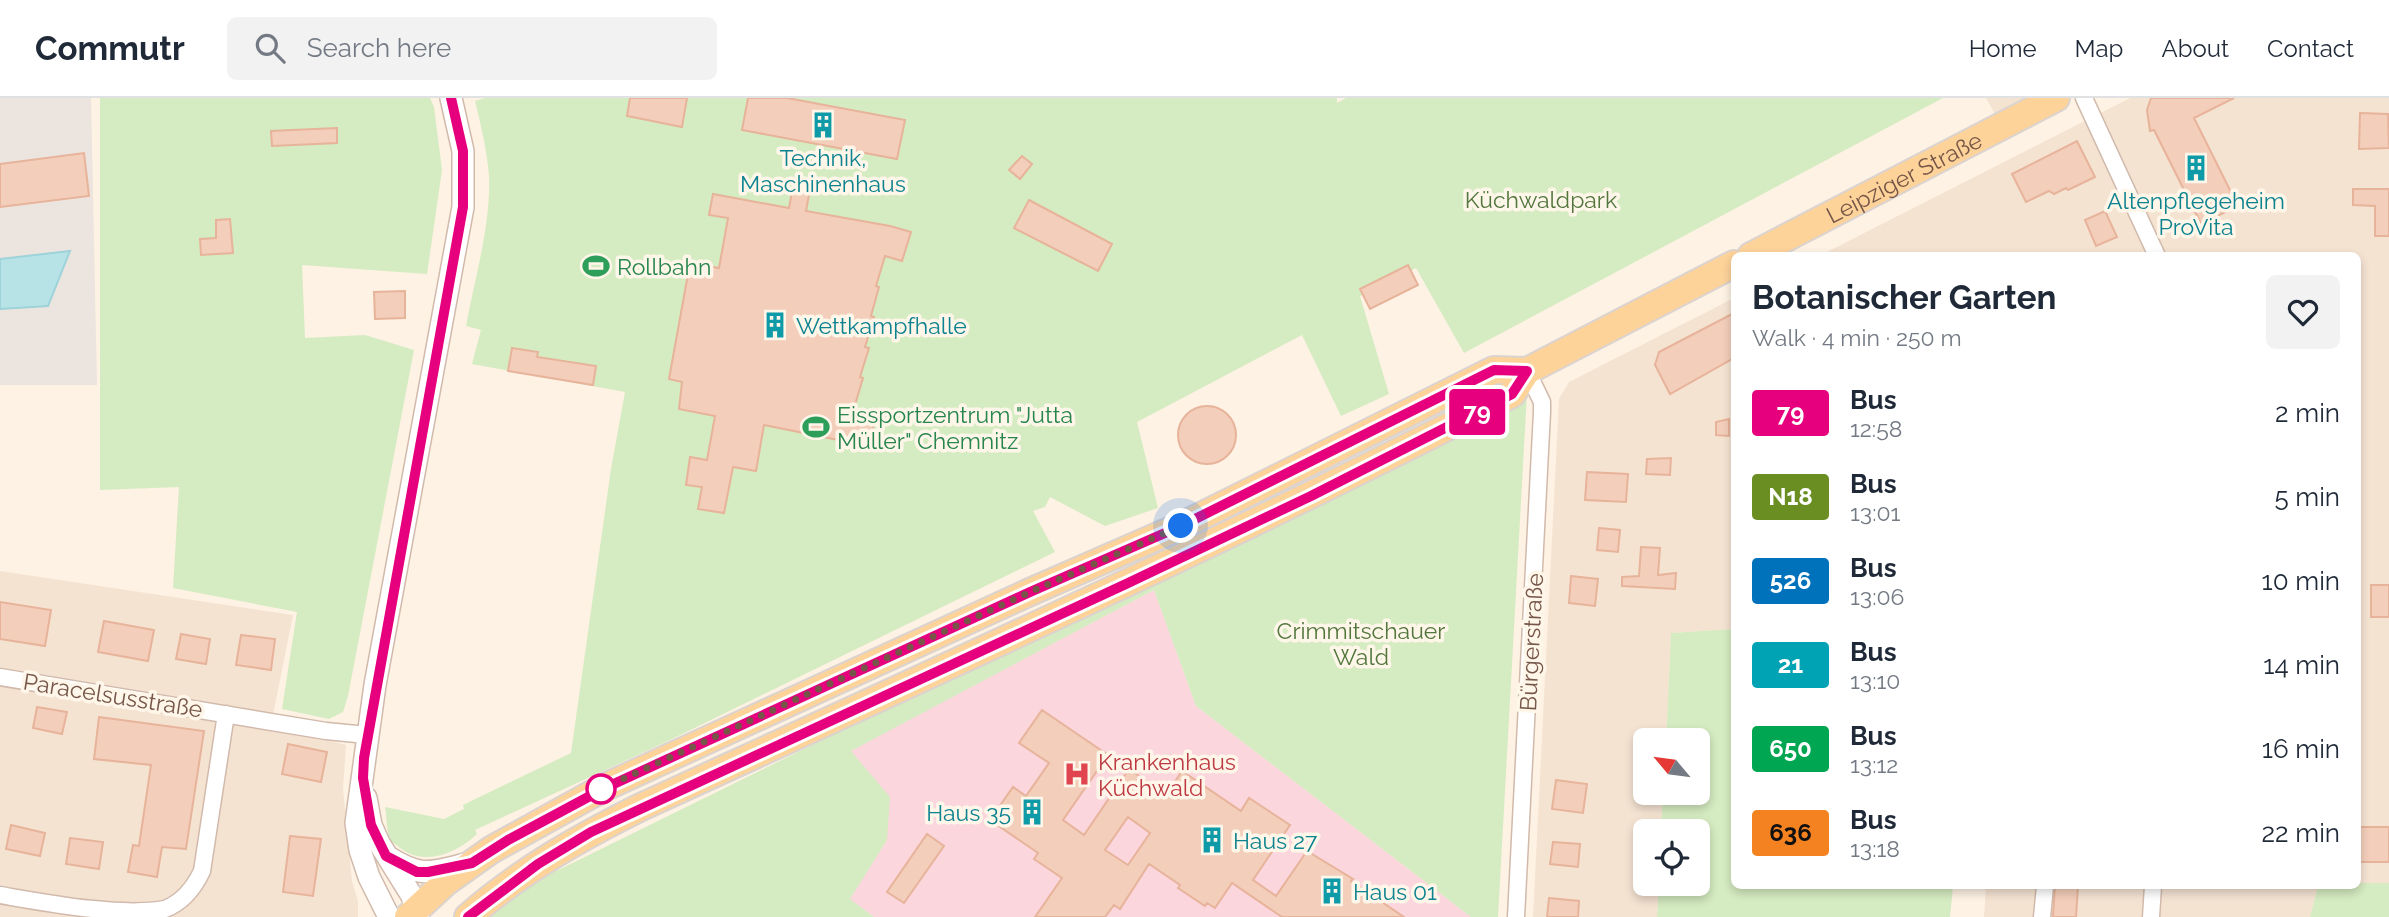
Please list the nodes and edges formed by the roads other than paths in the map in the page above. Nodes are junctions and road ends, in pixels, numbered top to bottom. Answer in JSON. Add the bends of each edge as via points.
{"nodes":[{"id":1,"x":451,"y":98,"type":"edge"},
{"id":2,"x":2056,"y":98,"type":"edge"},
{"id":3,"x":2084,"y":98,"type":"edge"},
{"id":4,"x":1759,"y":252,"type":"edge"},
{"id":5,"x":2155,"y":252,"type":"edge"},
{"id":6,"x":1731,"y":266,"type":"edge"},
{"id":7,"x":1527,"y":371,"type":"junction"},
{"id":8,"x":0,"y":677,"type":"edge"},
{"id":9,"x":226,"y":714,"type":"junction"},
{"id":10,"x":367,"y":735,"type":"junction"},
{"id":11,"x":363,"y":778,"type":"junction"},
{"id":12,"x":386,"y":856,"type":"junction"},
{"id":13,"x":472,"y":863,"type":"junction"},
{"id":14,"x":2045,"y":889,"type":"edge"},
{"id":15,"x":2153,"y":889,"type":"edge"},
{"id":16,"x":0,"y":895,"type":"edge"},
{"id":17,"x":414,"y":914,"type":"edge"},
{"id":18,"x":389,"y":917,"type":"edge"},
{"id":19,"x":468,"y":917,"type":"edge"},
{"id":20,"x":1516,"y":917,"type":"edge"},
{"id":21,"x":2042,"y":917,"type":"edge"},
{"id":22,"x":2151,"y":917,"type":"edge"}],
"edges":[{"from":1,"to":10,"type":"street","via":[[463,151],[463,207]]},
{"from":2,"to":4,"type":"main road","name":"Leipziger Straße"},
{"from":3,"to":5,"type":"street"},
{"from":6,"to":7,"type":"main road"},
{"from":7,"to":13,"type":"main road","via":[[1494,370],[1181,526],[605,788]]},
{"from":7,"to":19,"type":"main road","via":[[1512,394],[1311,496],[591,832],[538,864]]},
{"from":7,"to":20,"type":"street","name":"Bürgerstraße","via":[[1542,412]]},
{"from":8,"to":9,"type":"street","name":"Paracelsusstraße"},
{"from":9,"to":10,"type":"street","name":"Paracelsusstraße"},
{"from":9,"to":16,"type":"street","name":"Paracelsusstraße","via":[[202,872],[193,889],[179,901],[165,908],[113,914]]},
{"from":10,"to":11,"type":"street"},
{"from":11,"to":12,"type":"street","via":[[371,825]]},
{"from":11,"to":18,"type":"street","via":[[356,823],[360,850]]},
{"from":12,"to":13,"type":"street","via":[[417,872]]},
{"from":12,"to":17,"type":"street","via":[[412,896]]},
{"from":13,"to":17,"type":"main road"},
{"from":14,"to":21,"type":"street"},
{"from":15,"to":22,"type":"street"}]}
